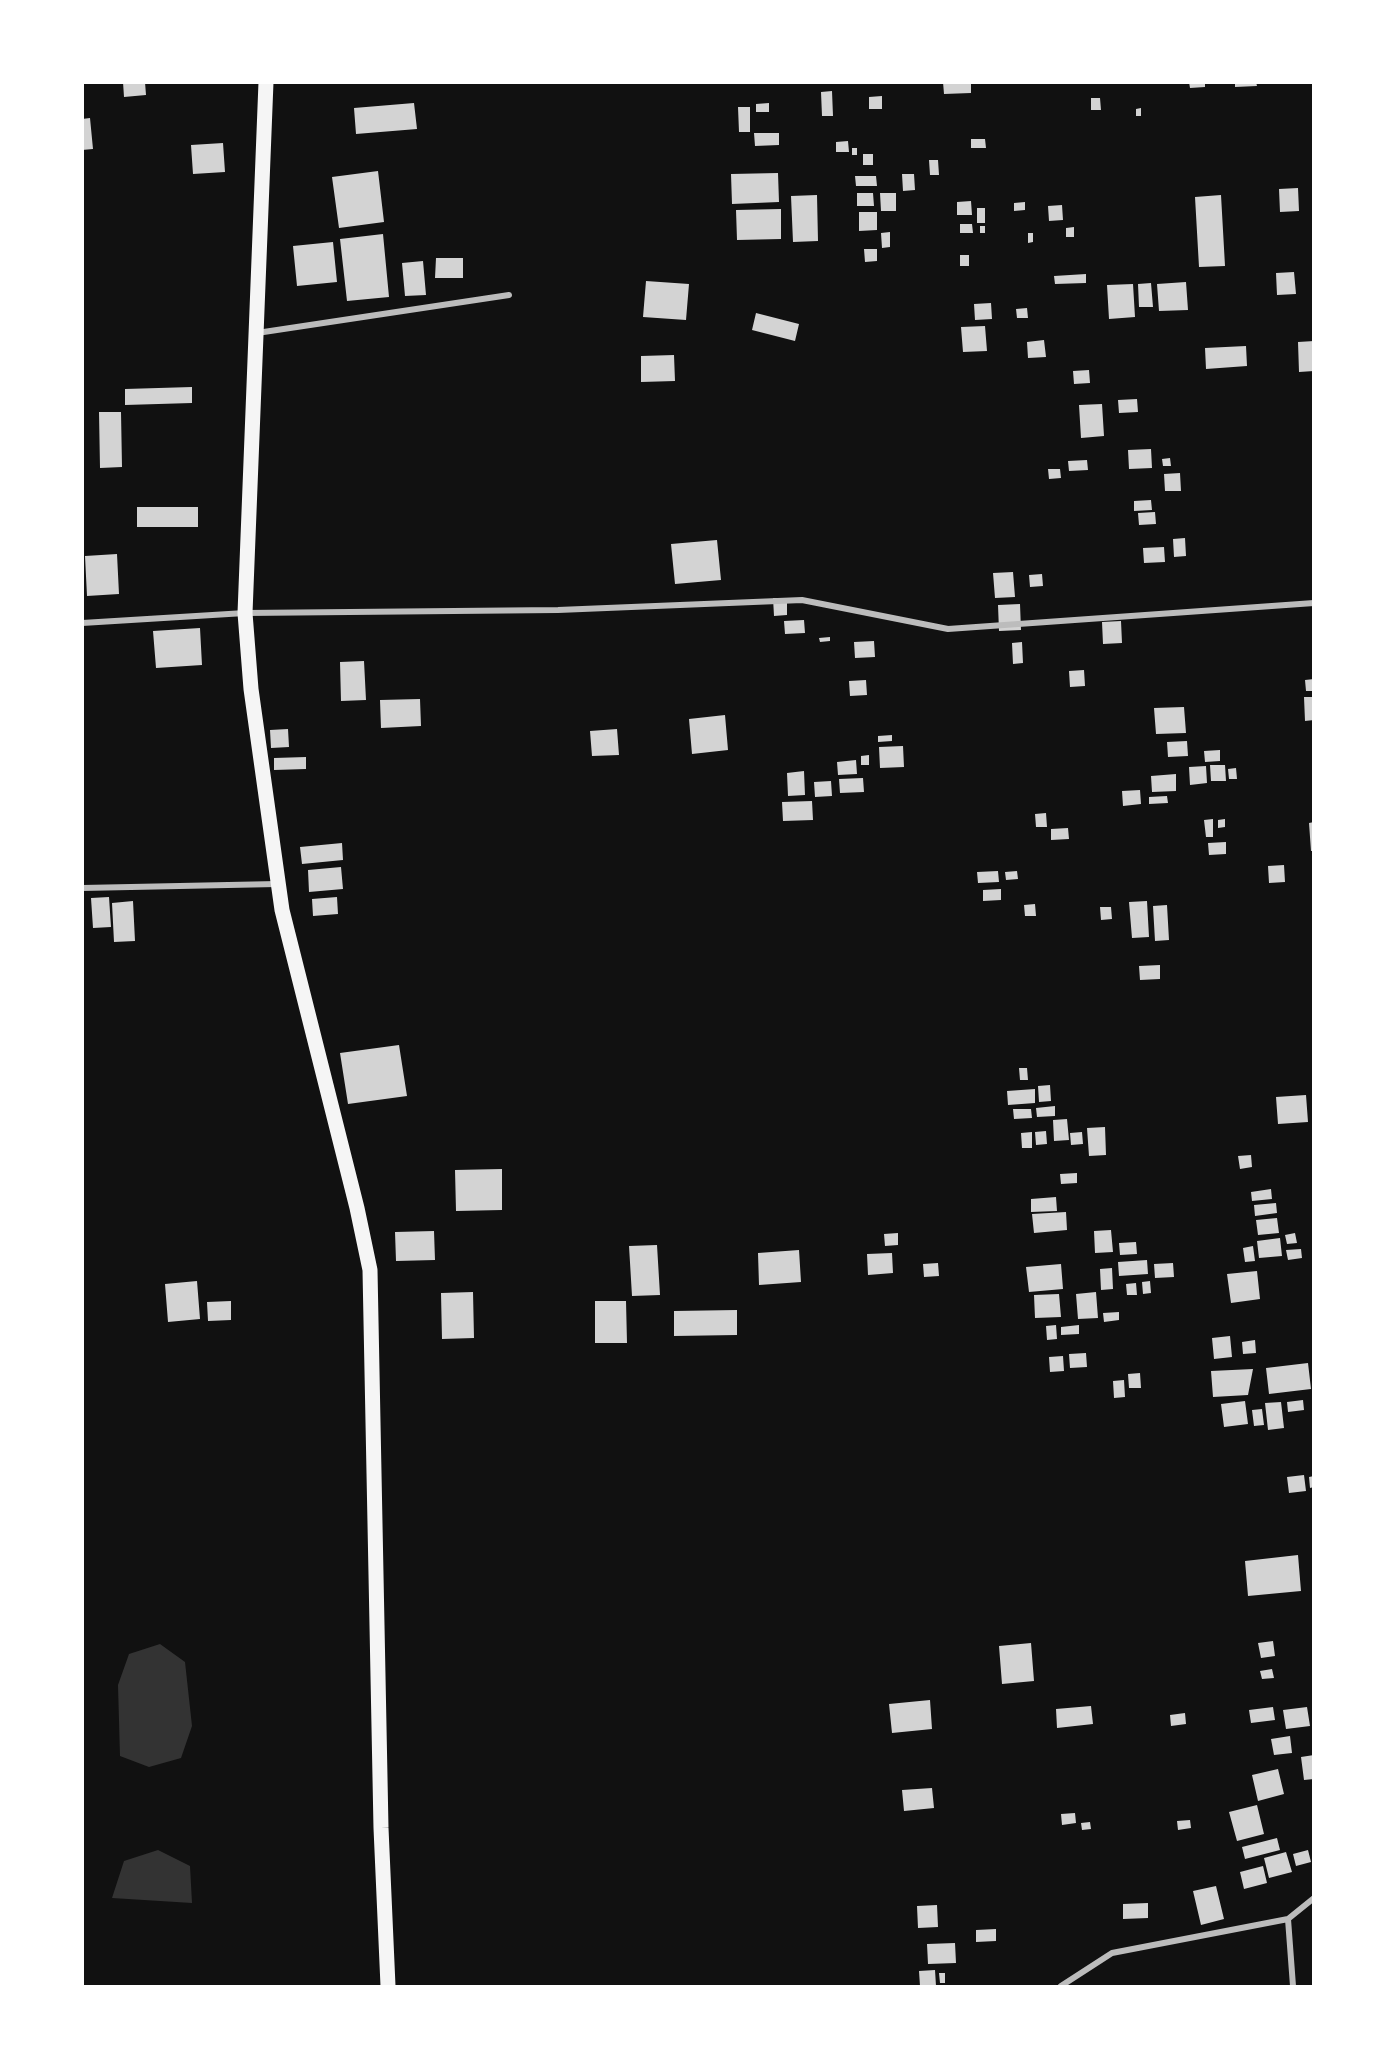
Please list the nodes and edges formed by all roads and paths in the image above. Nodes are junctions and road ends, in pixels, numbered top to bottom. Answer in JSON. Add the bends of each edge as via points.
{"nodes":[{"id":1,"x":266,"y":82,"type":"edge"},
{"id":2,"x":509,"y":295,"type":"dead end"},
{"id":3,"x":256,"y":334,"type":"junction"},
{"id":4,"x":1314,"y":603,"type":"edge"},
{"id":5,"x":244,"y":613,"type":"junction"},
{"id":6,"x":82,"y":623,"type":"edge"},
{"id":7,"x":278,"y":884,"type":"junction"},
{"id":8,"x":82,"y":888,"type":"edge"},
{"id":9,"x":1314,"y":1898,"type":"edge"},
{"id":10,"x":1288,"y":1919,"type":"junction"},
{"id":11,"x":388,"y":1986,"type":"edge"},
{"id":12,"x":1061,"y":1986,"type":"edge"},
{"id":13,"x":1293,"y":1986,"type":"edge"}],
"edges":[{"from":1,"to":3,"type":"highway"},
{"from":2,"to":3,"type":"street"},
{"from":3,"to":5,"type":"highway"},
{"from":4,"to":5,"type":"street","via":[[948,629],[802,600],[558,610]]},
{"from":5,"to":6,"type":"street"},
{"from":5,"to":7,"type":"highway"},
{"from":7,"to":8,"type":"street"},
{"from":7,"to":11,"type":"highway","via":[[370,1270],[381,1828]]},
{"from":9,"to":10,"type":"street"},
{"from":10,"to":12,"type":"street","via":[[1112,1953]]},
{"from":10,"to":13,"type":"street"}]}
